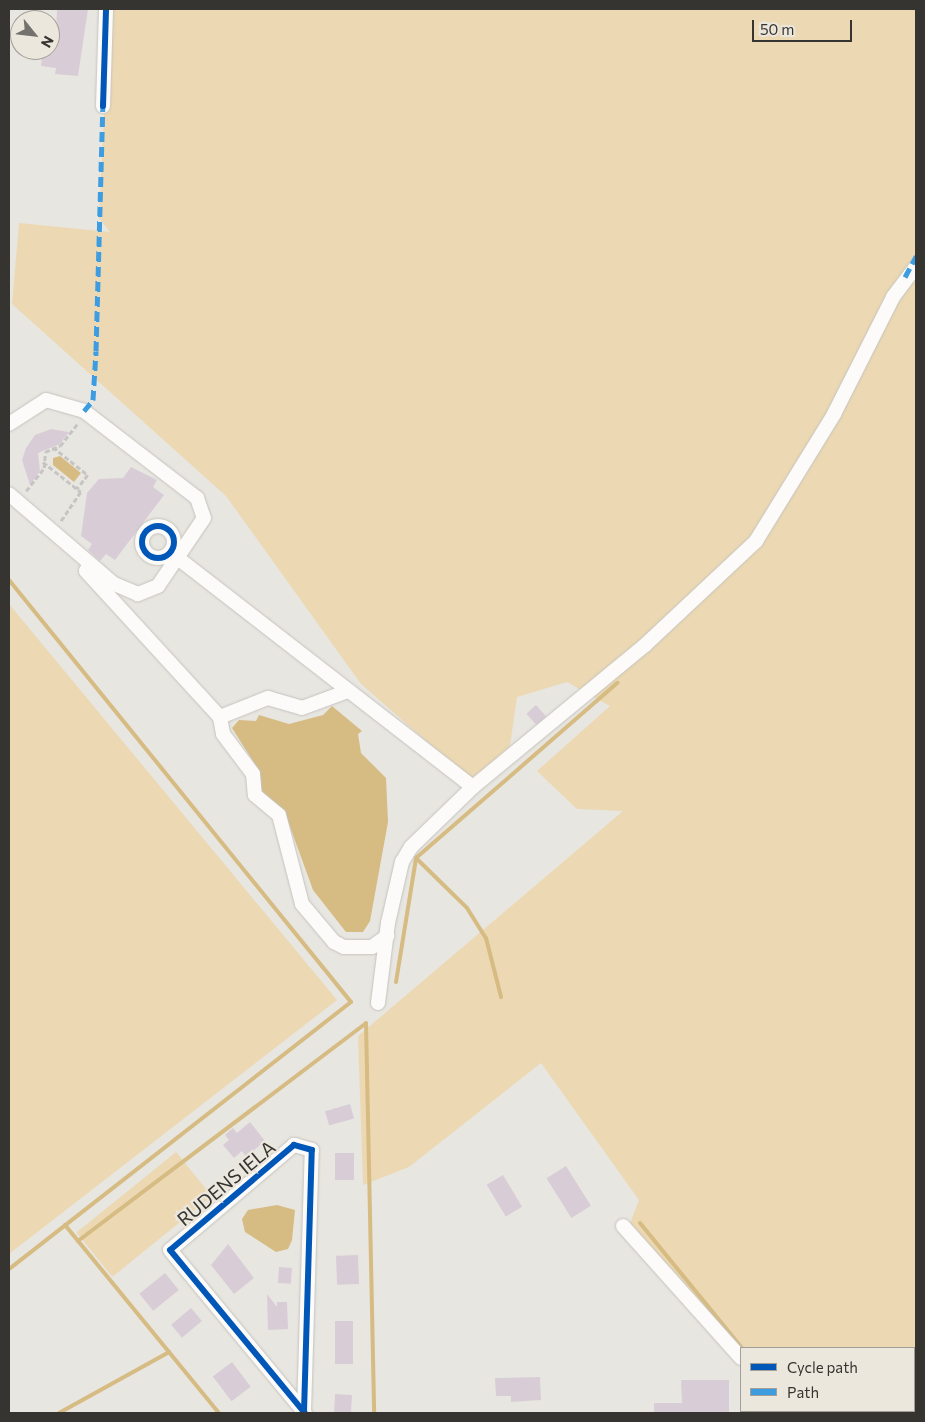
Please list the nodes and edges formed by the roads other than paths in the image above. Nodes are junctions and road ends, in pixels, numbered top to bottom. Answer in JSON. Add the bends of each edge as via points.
{"nodes":[{"id":1,"x":106,"y":9,"type":"edge"},
{"id":2,"x":103,"y":106,"type":"dead end"},
{"id":3,"x":916,"y":266,"type":"edge"},
{"id":4,"x":9,"y":424,"type":"edge"},
{"id":5,"x":13,"y":498,"type":"edge"},
{"id":6,"x":76,"y":532,"type":"dead end"},
{"id":7,"x":65,"y":542,"type":"junction"},
{"id":8,"x":174,"y":556,"type":"junction"},
{"id":9,"x":93,"y":561,"type":"junction"},
{"id":10,"x":348,"y":691,"type":"junction"},
{"id":11,"x":220,"y":716,"type":"junction"},
{"id":12,"x":473,"y":788,"type":"junction"},
{"id":13,"x":387,"y":936,"type":"junction"},
{"id":14,"x":378,"y":1003,"type":"dead end"},
{"id":15,"x":623,"y":1226,"type":"dead end"},
{"id":16,"x":740,"y":1357,"type":"edge"},
{"id":17,"x":305,"y":1413,"type":"edge"}],
"edges":[{"from":1,"to":2,"type":"street"},
{"from":3,"to":12,"type":"street","via":[[893,297],[834,414],[756,541],[644,645]]},
{"from":4,"to":8,"type":"street","via":[[46,400],[66,402],[86,412],[197,498],[204,509],[202,527]]},
{"from":5,"to":7,"type":"street"},
{"from":6,"to":7,"type":"street"},
{"from":7,"to":9,"type":"street"},
{"from":8,"to":9,"type":"street","via":[[158,586],[138,594],[114,584]]},
{"from":8,"to":10,"type":"street"},
{"from":9,"to":11,"type":"street","via":[[86,571]]},
{"from":10,"to":11,"type":"street","via":[[302,708],[268,698]]},
{"from":10,"to":12,"type":"street"},
{"from":11,"to":13,"type":"street","via":[[223,734],[253,774],[255,795],[279,814],[302,904],[334,942],[344,947],[372,946]]},
{"from":12,"to":13,"type":"street","via":[[402,862]]},
{"from":13,"to":14,"type":"street"},
{"from":15,"to":16,"type":"street"},
{"from":17,"to":17,"type":"street","name":"RUDENS IELA","via":[[170,1250],[294,1145],[312,1150]]}]}
